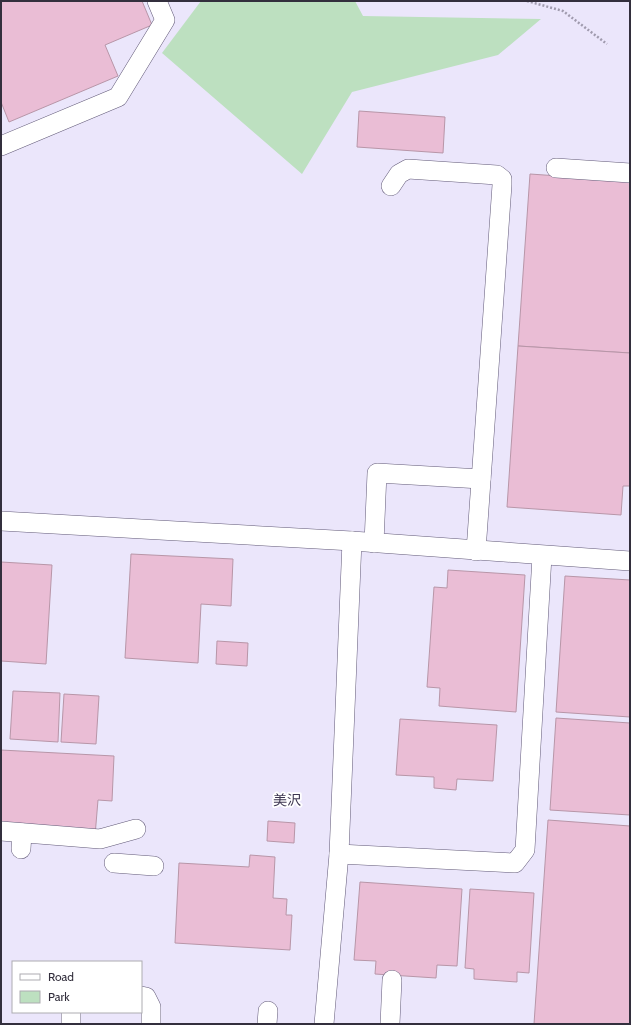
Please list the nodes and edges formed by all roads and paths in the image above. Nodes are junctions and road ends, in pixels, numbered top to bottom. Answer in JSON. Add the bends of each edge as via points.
{"nodes":[{"id":1,"x":157,"y":1,"type":"edge"},
{"id":2,"x":527,"y":1,"type":"edge"},
{"id":3,"x":607,"y":44,"type":"dead end"},
{"id":4,"x":1,"y":146,"type":"edge"},
{"id":5,"x":556,"y":168,"type":"dead end"},
{"id":6,"x":630,"y":172,"type":"edge"},
{"id":7,"x":391,"y":186,"type":"dead end"},
{"id":8,"x":481,"y":479,"type":"junction"},
{"id":9,"x":1,"y":521,"type":"edge"},
{"id":10,"x":352,"y":541,"type":"junction"},
{"id":11,"x":374,"y":543,"type":"junction"},
{"id":12,"x":476,"y":550,"type":"junction"},
{"id":13,"x":542,"y":556,"type":"junction"},
{"id":14,"x":630,"y":561,"type":"edge"},
{"id":15,"x":136,"y":829,"type":"dead end"},
{"id":16,"x":1,"y":831,"type":"edge"},
{"id":17,"x":339,"y":854,"type":"junction"},
{"id":18,"x":114,"y":863,"type":"dead end"},
{"id":19,"x":154,"y":866,"type":"dead end"},
{"id":20,"x":392,"y":980,"type":"dead end"},
{"id":21,"x":142,"y":996,"type":"edge"},
{"id":22,"x":71,"y":1013,"type":"edge"},
{"id":23,"x":71,"y":1024,"type":"edge"},
{"id":24,"x":151,"y":1024,"type":"edge"},
{"id":25,"x":324,"y":1024,"type":"edge"},
{"id":26,"x":390,"y":1024,"type":"edge"}],
"edges":[{"from":1,"to":4,"type":"street","via":[[165,20],[118,97]]},
{"from":2,"to":3,"type":"path","via":[[563,11]]},
{"from":5,"to":6,"type":"street"},
{"from":7,"to":8,"type":"street","via":[[399,174],[408,169],[497,175],[502,179]]},
{"from":8,"to":11,"type":"street","via":[[376,473]]},
{"from":8,"to":12,"type":"street"},
{"from":9,"to":10,"type":"street"},
{"from":10,"to":11,"type":"street"},
{"from":10,"to":17,"type":"street"},
{"from":11,"to":12,"type":"street"},
{"from":12,"to":13,"type":"street"},
{"from":13,"to":14,"type":"street"},
{"from":13,"to":17,"type":"street","via":[[525,850],[515,863]]},
{"from":15,"to":16,"type":"street","via":[[100,839],[22,841]]},
{"from":17,"to":25,"type":"street"},
{"from":18,"to":19,"type":"street"},
{"from":20,"to":26,"type":"street"},
{"from":21,"to":24,"type":"street","via":[[146,997],[151,1007]]},
{"from":22,"to":23,"type":"street"}]}
